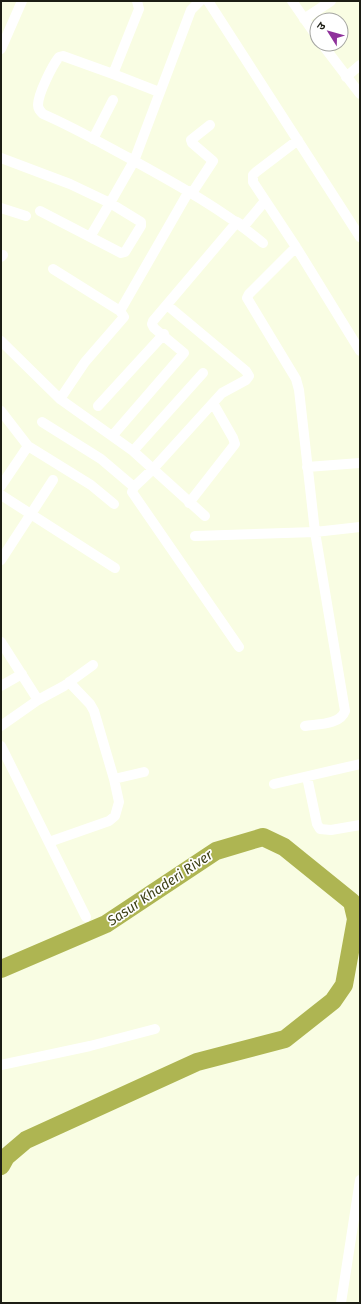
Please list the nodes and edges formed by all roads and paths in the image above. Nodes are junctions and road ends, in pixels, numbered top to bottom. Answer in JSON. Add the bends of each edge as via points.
{"nodes":[{"id":1,"x":22,"y":1,"type":"edge"},
{"id":2,"x":138,"y":1,"type":"edge"},
{"id":3,"x":200,"y":1,"type":"edge"},
{"id":4,"x":208,"y":1,"type":"edge"},
{"id":5,"x":292,"y":1,"type":"edge"},
{"id":6,"x":331,"y":1,"type":"edge"},
{"id":7,"x":304,"y":19,"type":"junction"},
{"id":8,"x":309,"y":26,"type":"edge"},
{"id":9,"x":1,"y":49,"type":"edge"},
{"id":10,"x":328,"y":52,"type":"edge"},
{"id":11,"x":360,"y":65,"type":"edge"},
{"id":12,"x":113,"y":74,"type":"junction"},
{"id":13,"x":346,"y":76,"type":"junction"},
{"id":14,"x":159,"y":92,"type":"junction"},
{"id":15,"x":360,"y":94,"type":"edge"},
{"id":16,"x":112,"y":100,"type":"dead end"},
{"id":17,"x":210,"y":125,"type":"dead end"},
{"id":18,"x":93,"y":139,"type":"junction"},
{"id":19,"x":298,"y":140,"type":"junction"},
{"id":20,"x":1,"y":158,"type":"edge"},
{"id":21,"x":134,"y":161,"type":"junction"},
{"id":22,"x":191,"y":192,"type":"junction"},
{"id":23,"x":265,"y":201,"type":"junction"},
{"id":24,"x":110,"y":203,"type":"junction"},
{"id":25,"x":1,"y":208,"type":"edge"},
{"id":26,"x":40,"y":211,"type":"dead end"},
{"id":27,"x":26,"y":216,"type":"dead end"},
{"id":28,"x":238,"y":222,"type":"junction"},
{"id":29,"x":359,"y":232,"type":"edge"},
{"id":30,"x":90,"y":237,"type":"junction"},
{"id":31,"x":263,"y":243,"type":"dead end"},
{"id":32,"x":296,"y":247,"type":"junction"},
{"id":33,"x":53,"y":269,"type":"dead end"},
{"id":34,"x":167,"y":305,"type":"junction"},
{"id":35,"x":120,"y":312,"type":"junction"},
{"id":36,"x":164,"y":334,"type":"junction"},
{"id":37,"x":1,"y":341,"type":"edge"},
{"id":38,"x":360,"y":351,"type":"edge"},
{"id":39,"x":202,"y":373,"type":"dead end"},
{"id":40,"x":60,"y":399,"type":"junction"},
{"id":41,"x":213,"y":403,"type":"junction"},
{"id":42,"x":98,"y":406,"type":"dead end"},
{"id":43,"x":1,"y":411,"type":"edge"},
{"id":44,"x":42,"y":422,"type":"dead end"},
{"id":45,"x":113,"y":435,"type":"junction"},
{"id":46,"x":28,"y":446,"type":"junction"},
{"id":47,"x":133,"y":451,"type":"junction"},
{"id":48,"x":360,"y":463,"type":"edge"},
{"id":49,"x":307,"y":467,"type":"junction"},
{"id":50,"x":153,"y":469,"type":"junction"},
{"id":51,"x":53,"y":480,"type":"dead end"},
{"id":52,"x":1,"y":486,"type":"edge"},
{"id":53,"x":134,"y":487,"type":"junction"},
{"id":54,"x":1,"y":495,"type":"edge"},
{"id":55,"x":189,"y":503,"type":"junction"},
{"id":56,"x":114,"y":504,"type":"dead end"},
{"id":57,"x":32,"y":514,"type":"junction"},
{"id":58,"x":205,"y":516,"type":"dead end"},
{"id":59,"x":360,"y":527,"type":"edge"},
{"id":60,"x":315,"y":532,"type":"junction"},
{"id":61,"x":195,"y":536,"type":"dead end"},
{"id":62,"x":1,"y":560,"type":"edge"},
{"id":63,"x":115,"y":568,"type":"dead end"},
{"id":64,"x":1,"y":642,"type":"edge"},
{"id":65,"x":240,"y":647,"type":"dead end"},
{"id":66,"x":93,"y":665,"type":"dead end"},
{"id":67,"x":22,"y":674,"type":"junction"},
{"id":68,"x":69,"y":682,"type":"junction"},
{"id":69,"x":1,"y":686,"type":"edge"},
{"id":70,"x":38,"y":700,"type":"junction"},
{"id":71,"x":1,"y":726,"type":"edge"},
{"id":72,"x":305,"y":726,"type":"dead end"},
{"id":73,"x":1,"y":746,"type":"edge"},
{"id":74,"x":360,"y":764,"type":"edge"},
{"id":75,"x":144,"y":772,"type":"dead end"},
{"id":76,"x":307,"y":777,"type":"junction"},
{"id":77,"x":114,"y":779,"type":"junction"},
{"id":78,"x":274,"y":784,"type":"dead end"},
{"id":79,"x":360,"y":825,"type":"edge"},
{"id":80,"x":49,"y":842,"type":"junction"},
{"id":81,"x":86,"y":917,"type":"dead end"},
{"id":82,"x":155,"y":1029,"type":"dead end"},
{"id":83,"x":1,"y":1065,"type":"edge"},
{"id":84,"x":360,"y":1180,"type":"edge"},
{"id":85,"x":341,"y":1303,"type":"edge"}],
"edges":[{"from":1,"to":9,"type":"street"},
{"from":2,"to":12,"type":"street","via":[[139,9]]},
{"from":3,"to":14,"type":"street","via":[[190,10]]},
{"from":4,"to":19,"type":"street"},
{"from":5,"to":7,"type":"street"},
{"from":6,"to":7,"type":"street"},
{"from":7,"to":8,"type":"street"},
{"from":10,"to":13,"type":"street"},
{"from":11,"to":13,"type":"street"},
{"from":12,"to":14,"type":"street"},
{"from":12,"to":18,"type":"street","via":[[59,57],[44,85],[38,104],[43,114]]},
{"from":13,"to":15,"type":"street"},
{"from":14,"to":21,"type":"street"},
{"from":16,"to":18,"type":"street"},
{"from":17,"to":22,"type":"street","via":[[191,140],[192,144],[213,161]]},
{"from":18,"to":21,"type":"street"},
{"from":19,"to":23,"type":"street","via":[[253,175],[253,182]]},
{"from":19,"to":29,"type":"street"},
{"from":20,"to":24,"type":"street","via":[[70,184]]},
{"from":21,"to":22,"type":"street"},
{"from":21,"to":24,"type":"street"},
{"from":22,"to":28,"type":"street"},
{"from":22,"to":35,"type":"street"},
{"from":23,"to":28,"type":"street","via":[[244,226]]},
{"from":23,"to":32,"type":"street"},
{"from":24,"to":30,"type":"street"},
{"from":24,"to":30,"type":"street","via":[[139,220],[142,226],[125,252],[121,253]]},
{"from":25,"to":27,"type":"street"},
{"from":26,"to":30,"type":"street"},
{"from":28,"to":31,"type":"street"},
{"from":28,"to":34,"type":"street"},
{"from":32,"to":38,"type":"street"},
{"from":32,"to":49,"type":"street","via":[[247,298],[296,379]]},
{"from":33,"to":35,"type":"street"},
{"from":34,"to":36,"type":"street","via":[[152,324]]},
{"from":34,"to":41,"type":"street","via":[[248,373],[248,378],[222,393]]},
{"from":35,"to":40,"type":"street","via":[[124,317],[122,320],[85,362]]},
{"from":36,"to":42,"type":"street"},
{"from":36,"to":45,"type":"street","via":[[182,351],[183,356]]},
{"from":37,"to":40,"type":"street"},
{"from":39,"to":47,"type":"street"},
{"from":40,"to":45,"type":"street"},
{"from":41,"to":50,"type":"street"},
{"from":41,"to":55,"type":"street","via":[[235,444]]},
{"from":43,"to":46,"type":"street"},
{"from":44,"to":53,"type":"street","via":[[101,459]]},
{"from":45,"to":47,"type":"street"},
{"from":46,"to":52,"type":"street"},
{"from":46,"to":56,"type":"street","via":[[92,485]]},
{"from":47,"to":50,"type":"street"},
{"from":48,"to":49,"type":"street"},
{"from":49,"to":60,"type":"street"},
{"from":50,"to":53,"type":"street"},
{"from":50,"to":55,"type":"street"},
{"from":51,"to":57,"type":"street"},
{"from":53,"to":65,"type":"street","via":[[133,494]]},
{"from":54,"to":57,"type":"street"},
{"from":55,"to":58,"type":"street"},
{"from":57,"to":62,"type":"street"},
{"from":57,"to":63,"type":"street"},
{"from":59,"to":60,"type":"street"},
{"from":60,"to":61,"type":"street"},
{"from":60,"to":72,"type":"street","via":[[345,711],[337,720]]},
{"from":64,"to":67,"type":"street"},
{"from":66,"to":68,"type":"street"},
{"from":67,"to":69,"type":"street"},
{"from":67,"to":70,"type":"street"},
{"from":68,"to":70,"type":"street"},
{"from":68,"to":77,"type":"street","via":[[94,711]]},
{"from":70,"to":71,"type":"street"},
{"from":73,"to":80,"type":"street"},
{"from":74,"to":76,"type":"street"},
{"from":75,"to":77,"type":"street"},
{"from":76,"to":78,"type":"street"},
{"from":76,"to":79,"type":"street","via":[[320,829]]},
{"from":77,"to":80,"type":"street","via":[[119,802],[115,816],[109,821]]},
{"from":80,"to":81,"type":"street"},
{"from":82,"to":83,"type":"street"},
{"from":84,"to":85,"type":"street"}]}
